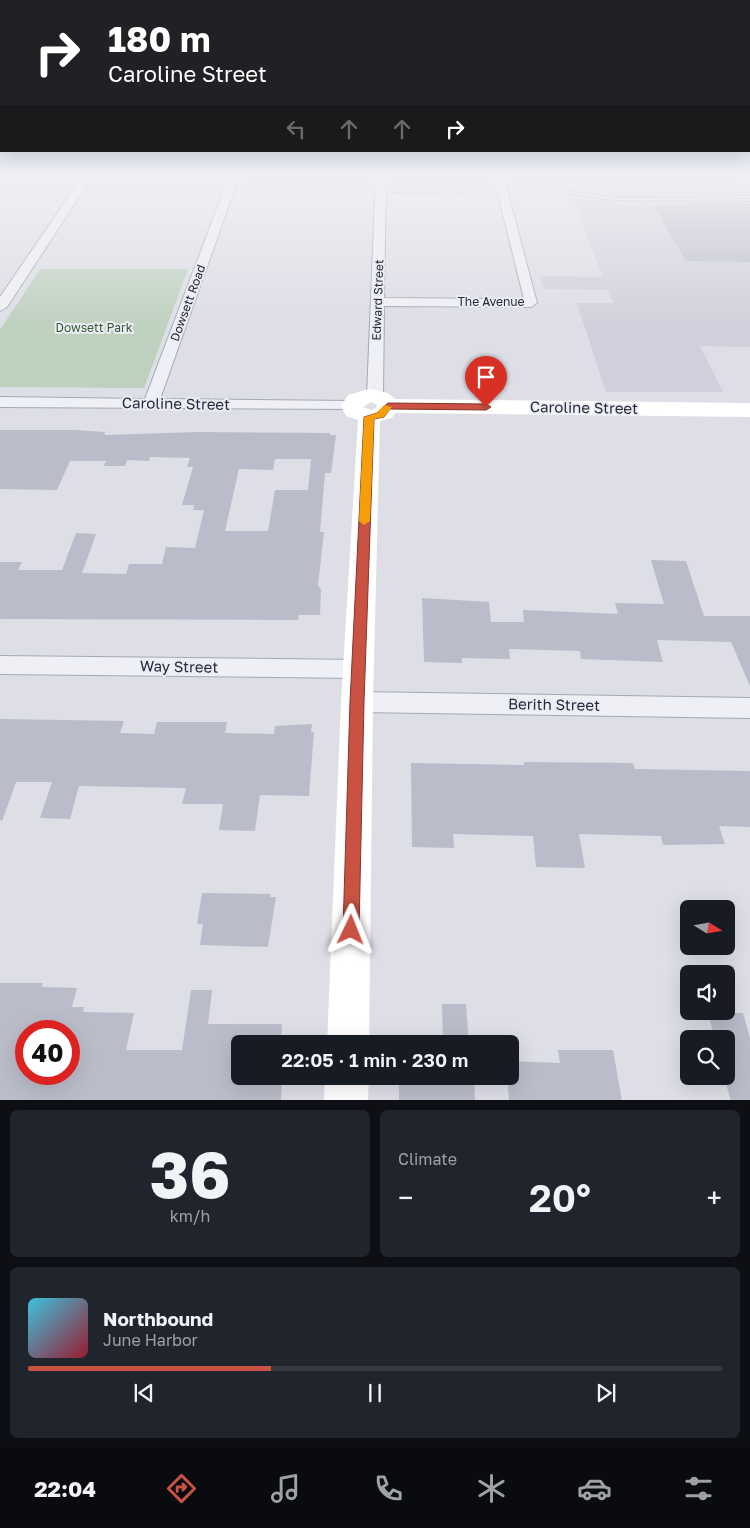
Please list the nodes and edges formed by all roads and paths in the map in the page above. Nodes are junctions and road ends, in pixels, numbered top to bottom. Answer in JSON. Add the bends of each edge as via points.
{"nodes":[{"id":1,"x":55,"y":225,"type":"edge"},
{"id":2,"x":216,"y":225,"type":"edge"},
{"id":3,"x":380,"y":225,"type":"edge"},
{"id":4,"x":511,"y":225,"type":"edge"},
{"id":5,"x":378,"y":302,"type":"junction"},
{"id":6,"x":0,"y":307,"type":"edge"},
{"id":7,"x":0,"y":402,"type":"edge"},
{"id":8,"x":151,"y":404,"type":"junction"},
{"id":9,"x":371,"y":406,"type":"junction"},
{"id":10,"x":750,"y":410,"type":"edge"},
{"id":11,"x":0,"y":665,"type":"edge"},
{"id":12,"x":359,"y":669,"type":"junction"},
{"id":13,"x":357,"y":702,"type":"junction"},
{"id":14,"x":750,"y":708,"type":"edge"},
{"id":15,"x":348,"y":1035,"type":"edge"},
{"id":16,"x":347,"y":1085,"type":"edge"},
{"id":17,"x":346,"y":1100,"type":"edge"}],
"edges":[{"from":1,"to":6,"type":"street"},
{"from":2,"to":8,"type":"street","name":"Dowsett Road"},
{"from":3,"to":5,"type":"street","name":"Edward Street"},
{"from":4,"to":5,"type":"street","name":"The Avenue","via":[[530,303]]},
{"from":5,"to":9,"type":"street","name":"Edward Street"},
{"from":7,"to":8,"type":"street","name":"Caroline Street"},
{"from":8,"to":9,"type":"street","name":"Caroline Street"},
{"from":9,"to":10,"type":"street","name":"Caroline Street"},
{"from":9,"to":12,"type":"street","name":"Edward Street"},
{"from":11,"to":12,"type":"street","name":"Way Street"},
{"from":12,"to":13,"type":"street","name":"Edward Street"},
{"from":13,"to":14,"type":"street","name":"Berith Street"},
{"from":13,"to":15,"type":"street","name":"Edward Street"},
{"from":16,"to":17,"type":"street"}]}
